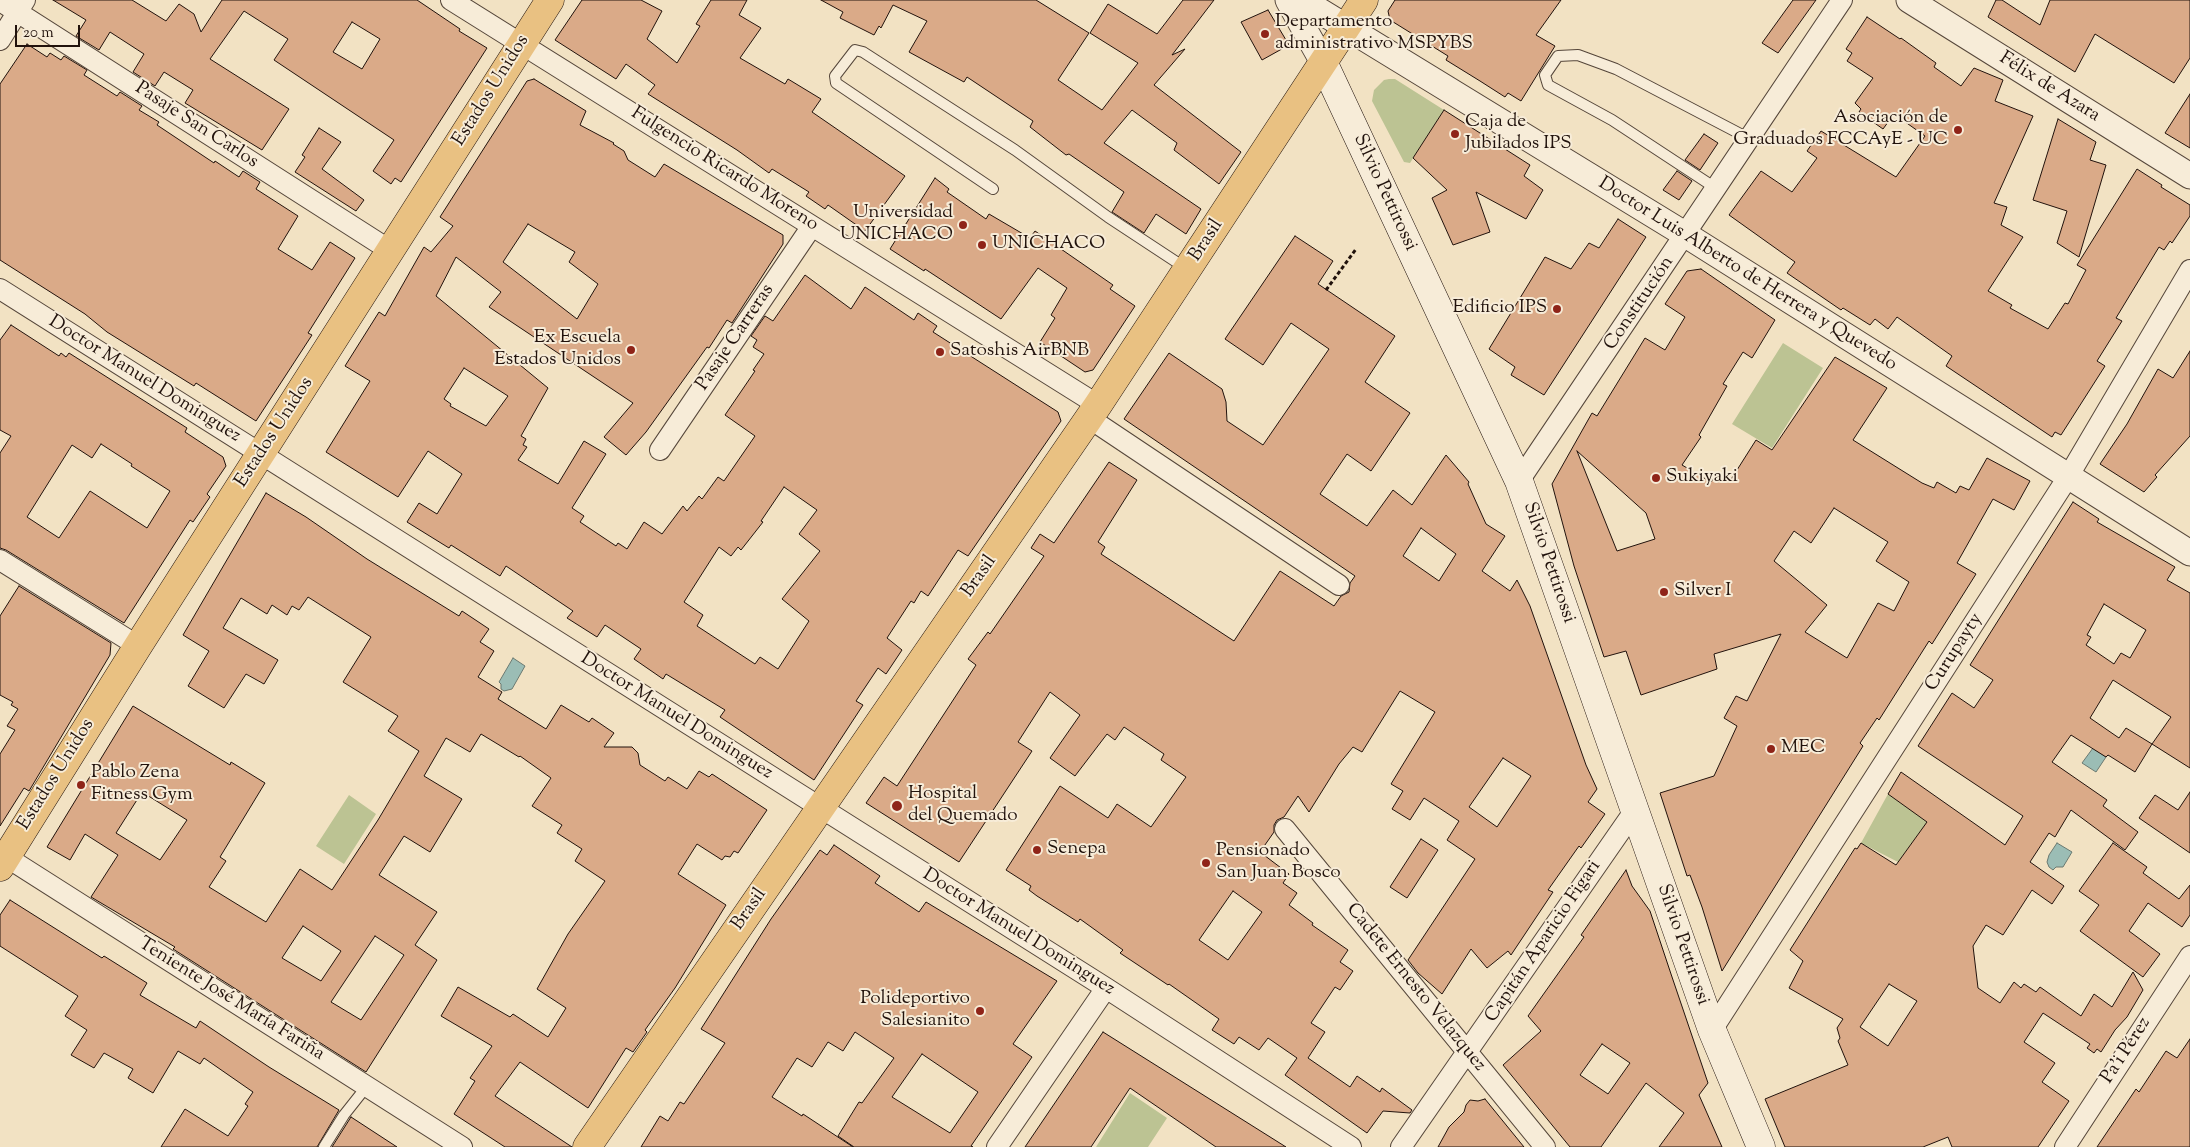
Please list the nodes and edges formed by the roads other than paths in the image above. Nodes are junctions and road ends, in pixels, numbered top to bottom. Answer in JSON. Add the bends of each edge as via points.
{"nodes":[{"id":1,"x":451,"y":0,"type":"edge"},
{"id":2,"x":550,"y":0,"type":"edge"},
{"id":3,"x":1288,"y":0,"type":"edge"},
{"id":4,"x":1302,"y":0,"type":"edge"},
{"id":5,"x":1364,"y":0,"type":"edge"},
{"id":6,"x":1842,"y":0,"type":"edge"},
{"id":7,"x":1909,"y":0,"type":"edge"},
{"id":8,"x":0,"y":1,"type":"edge"},
{"id":9,"x":21,"y":6,"type":"edge"},
{"id":10,"x":1346,"y":28,"type":"junction"},
{"id":11,"x":0,"y":40,"type":"edge"},
{"id":12,"x":522,"y":44,"type":"junction"},
{"id":13,"x":1324,"y":64,"type":"junction"},
{"id":14,"x":1750,"y":139,"type":"junction"},
{"id":15,"x":2190,"y":176,"type":"edge"},
{"id":16,"x":1717,"y":188,"type":"junction"},
{"id":17,"x":993,"y":189,"type":"dead end"},
{"id":18,"x":812,"y":226,"type":"junction"},
{"id":19,"x":1686,"y":235,"type":"junction"},
{"id":20,"x":391,"y":251,"type":"junction"},
{"id":21,"x":1188,"y":270,"type":"junction"},
{"id":22,"x":2190,"y":270,"type":"edge"},
{"id":23,"x":0,"y":289,"type":"edge"},
{"id":24,"x":1094,"y":411,"type":"junction"},
{"id":25,"x":660,"y":450,"type":"dead end"},
{"id":26,"x":261,"y":454,"type":"junction"},
{"id":27,"x":2068,"y":477,"type":"junction"},
{"id":28,"x":1519,"y":482,"type":"junction"},
{"id":29,"x":2190,"y":553,"type":"edge"},
{"id":30,"x":0,"y":560,"type":"edge"},
{"id":31,"x":1339,"y":585,"type":"dead end"},
{"id":32,"x":138,"y":646,"type":"junction"},
{"id":33,"x":821,"y":808,"type":"junction"},
{"id":34,"x":1635,"y":810,"type":"junction"},
{"id":35,"x":1285,"y":829,"type":"dead end"},
{"id":36,"x":2,"y":859,"type":"edge"},
{"id":37,"x":2190,"y":956,"type":"edge"},
{"id":38,"x":1106,"y":988,"type":"junction"},
{"id":39,"x":1712,"y":1030,"type":"junction"},
{"id":40,"x":1468,"y":1052,"type":"junction"},
{"id":41,"x":367,"y":1086,"type":"junction"},
{"id":42,"x":2070,"y":1144,"type":"edge"},
{"id":43,"x":324,"y":1147,"type":"edge"},
{"id":44,"x":462,"y":1147,"type":"edge"},
{"id":45,"x":587,"y":1147,"type":"edge"},
{"id":46,"x":997,"y":1147,"type":"edge"},
{"id":47,"x":1351,"y":1147,"type":"edge"},
{"id":48,"x":1401,"y":1147,"type":"edge"},
{"id":49,"x":1546,"y":1147,"type":"edge"},
{"id":50,"x":1760,"y":1147,"type":"edge"}],
"edges":[{"from":1,"to":12,"type":"street","name":"Fulgencio Ricardo Moreno"},
{"from":2,"to":12,"type":"main road","name":"Estados Unidos"},
{"from":3,"to":13,"type":"street","name":"Silvio Pettirossi"},
{"from":4,"to":10,"type":"street","name":"Doctor Luis Alberto de Herrera y Quevedo"},
{"from":5,"to":10,"type":"main road","name":"Brasil"},
{"from":6,"to":14,"type":"street","name":"Constitución"},
{"from":7,"to":15,"type":"street","name":"Félix de Azara"},
{"from":8,"to":9,"type":"street","name":"Pasaje San Carlos"},
{"from":9,"to":11,"type":"street"},
{"from":9,"to":20,"type":"street","name":"Pasaje San Carlos"},
{"from":10,"to":13,"type":"main road","name":"Brasil"},
{"from":10,"to":19,"type":"street","name":"Doctor Luis Alberto de Herrera y Quevedo"},
{"from":12,"to":18,"type":"street","name":"Fulgencio Ricardo Moreno"},
{"from":12,"to":20,"type":"main road","name":"Estados Unidos"},
{"from":13,"to":21,"type":"main road","name":"Brasil"},
{"from":13,"to":28,"type":"main road","name":"Silvio Pettirossi"},
{"from":14,"to":16,"type":"street","name":"Constitución"},
{"from":14,"to":16,"type":"lane","via":[[1616,69],[1578,55],[1558,56],[1545,75],[1548,85],[1612,120]]},
{"from":16,"to":19,"type":"street","name":"Constitución"},
{"from":17,"to":21,"type":"lane","via":[[836,83],[835,76],[855,50],[863,52],[1015,150]]},
{"from":18,"to":24,"type":"street","name":"Fulgencio Ricardo Moreno"},
{"from":18,"to":25,"type":"street","name":"Pasaje Carreras"},
{"from":19,"to":27,"type":"street","name":"Doctor Luis Alberto de Herrera y Quevedo"},
{"from":19,"to":28,"type":"street","name":"Constitución"},
{"from":20,"to":26,"type":"main road","name":"Estados Unidos"},
{"from":21,"to":24,"type":"main road","name":"Brasil"},
{"from":22,"to":27,"type":"street","name":"Curupayty"},
{"from":23,"to":26,"type":"street","name":"Doctor Manuel Dominguez"},
{"from":24,"to":31,"type":"street","name":"Fulgencio Ricardo Moreno"},
{"from":24,"to":33,"type":"main road","name":"Brasil"},
{"from":26,"to":32,"type":"main road","name":"Estados Unidos"},
{"from":26,"to":33,"type":"street","name":"Doctor Manuel Dominguez"},
{"from":27,"to":29,"type":"street","name":"Doctor Luis Alberto de Herrera y Quevedo"},
{"from":27,"to":39,"type":"street","name":"Curupayty"},
{"from":28,"to":34,"type":"main road","name":"Silvio Pettirossi"},
{"from":30,"to":32,"type":"street"},
{"from":32,"to":36,"type":"main road","name":"Estados Unidos"},
{"from":33,"to":38,"type":"street","name":"Doctor Manuel Dominguez"},
{"from":33,"to":45,"type":"main road","name":"Brasil"},
{"from":34,"to":39,"type":"main road","name":"Silvio Pettirossi"},
{"from":34,"to":40,"type":"street","name":"Capitán Aparicio Figari"},
{"from":35,"to":40,"type":"street","name":"Cadete Ernesto Velazquez"},
{"from":36,"to":41,"type":"street","name":"Teniente José María Fariña"},
{"from":37,"to":42,"type":"street","name":"Pa'i Pérez"},
{"from":38,"to":46,"type":"street"},
{"from":38,"to":47,"type":"street","name":"Doctor Manuel Dominguez"},
{"from":39,"to":50,"type":"main road","name":"Silvio Pettirossi"},
{"from":40,"to":48,"type":"street","name":"Capitán Aparicio Figari"},
{"from":40,"to":49,"type":"street","name":"Cadete Ernesto Velazquez"},
{"from":41,"to":43,"type":"lane"},
{"from":41,"to":44,"type":"street","name":"Teniente José María Fariña"}]}
